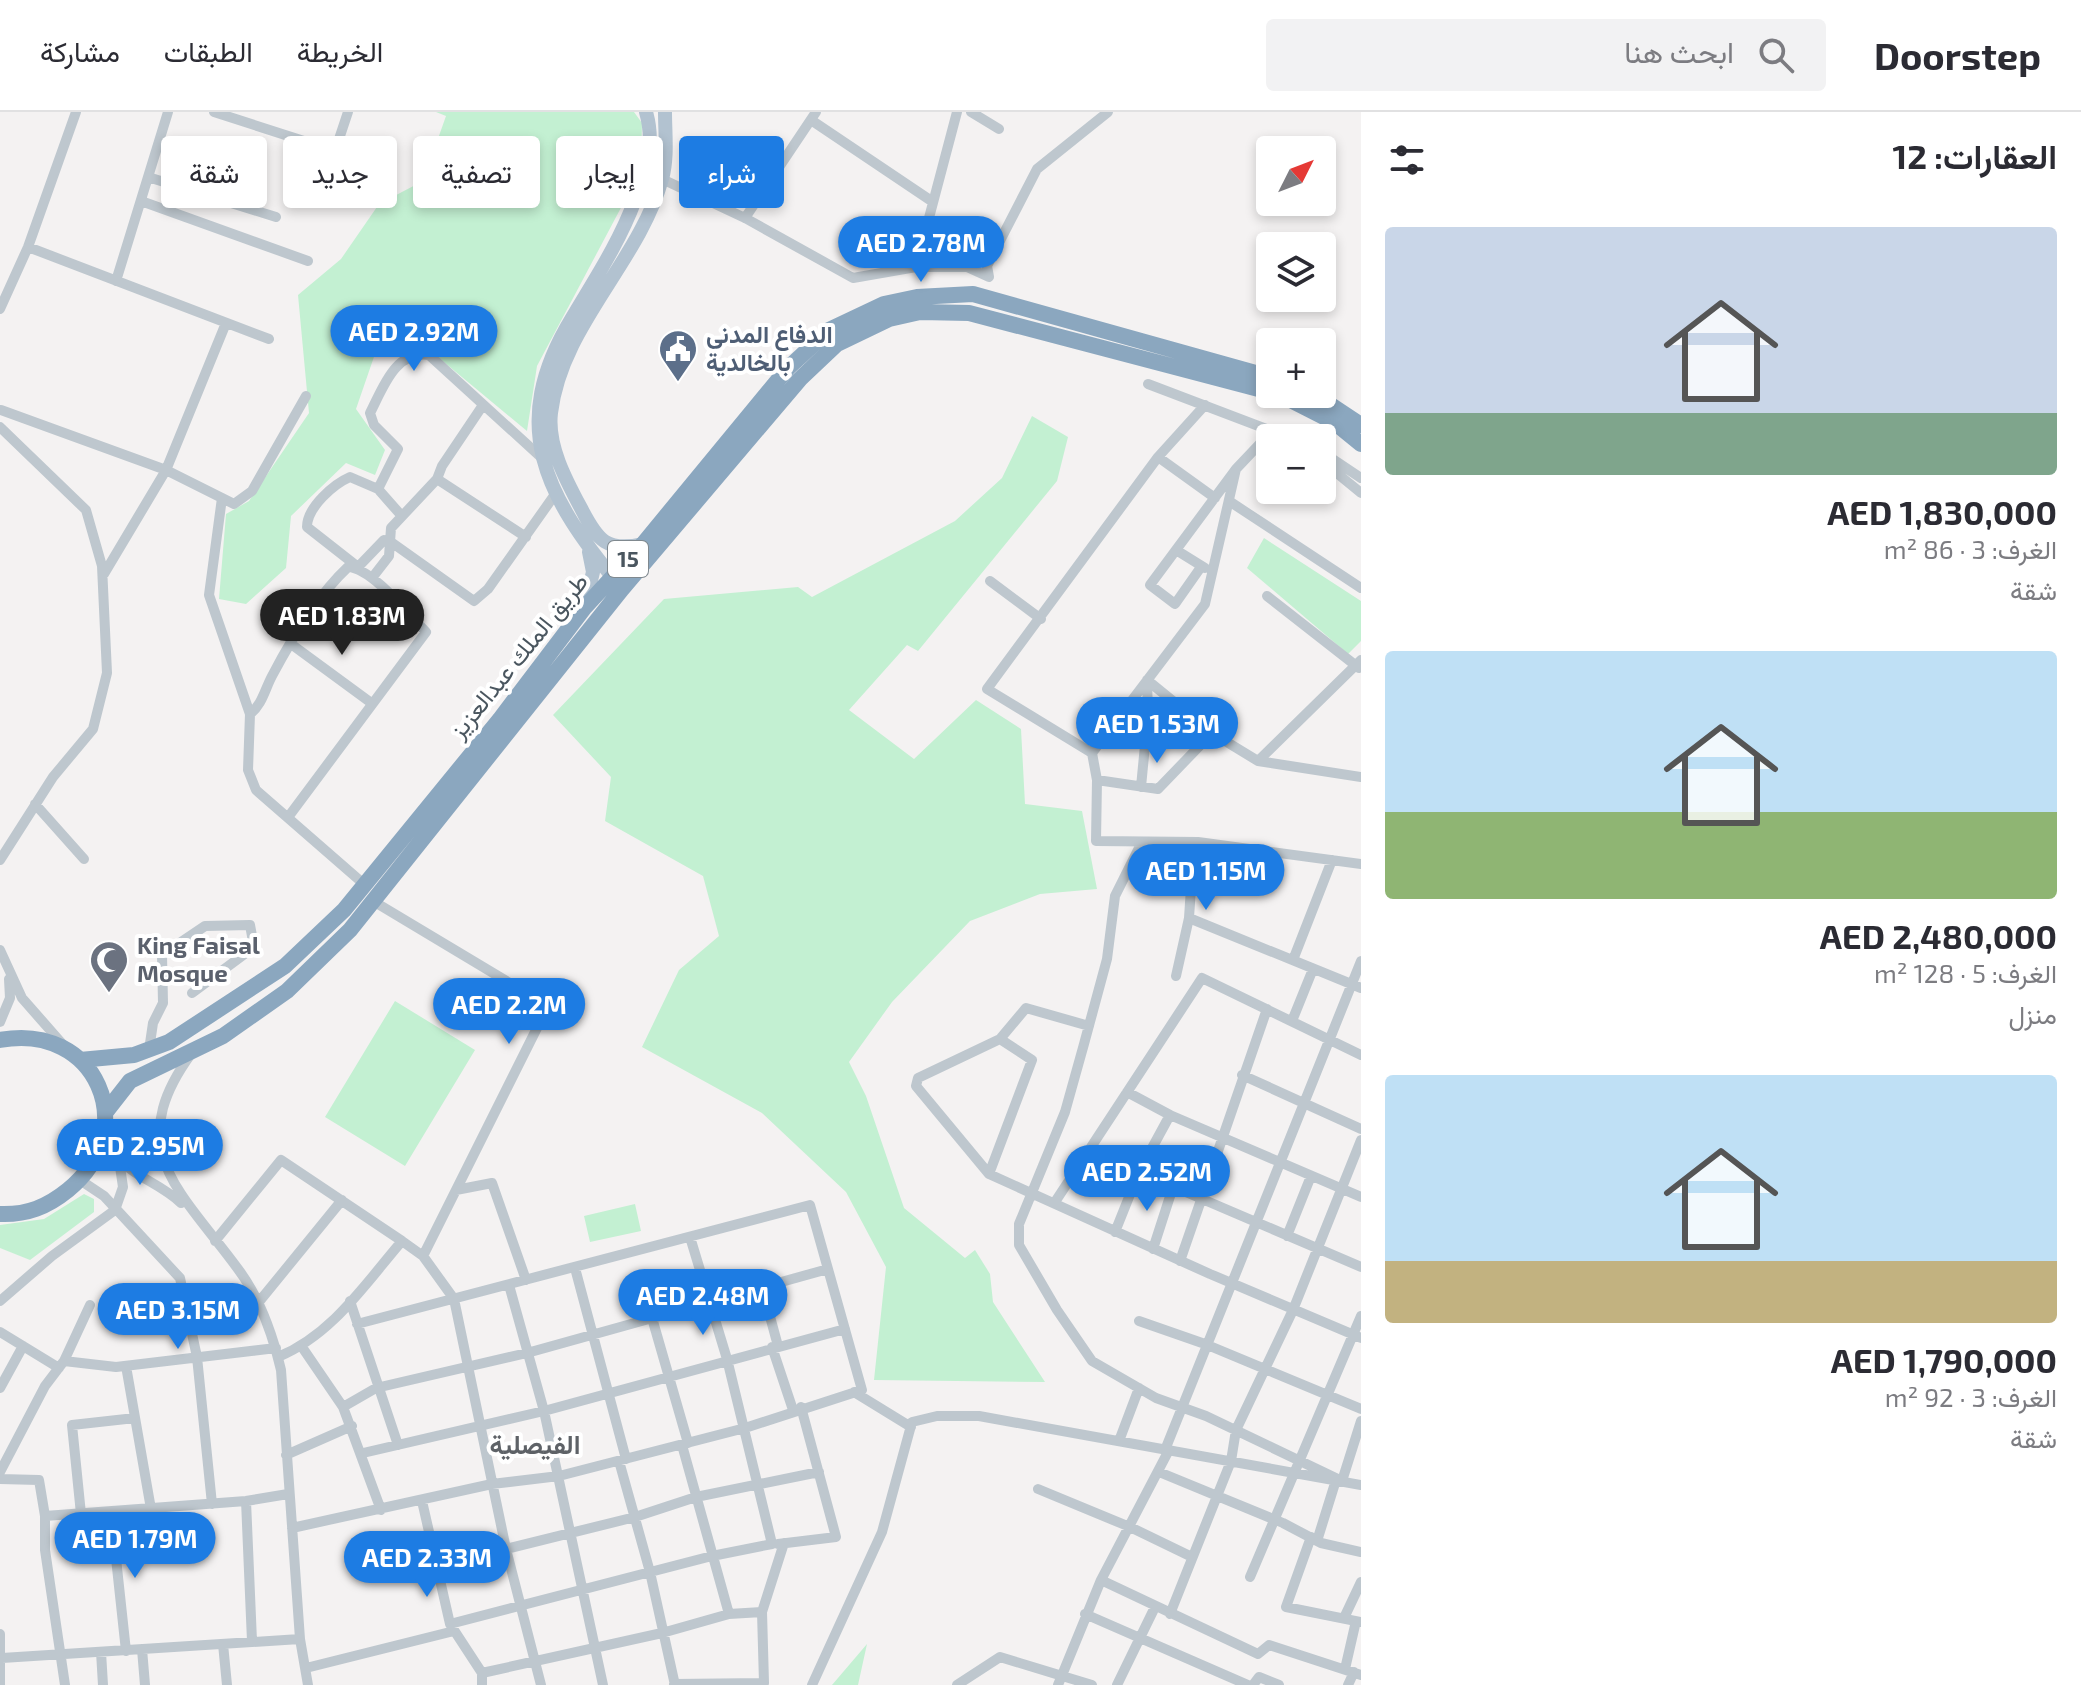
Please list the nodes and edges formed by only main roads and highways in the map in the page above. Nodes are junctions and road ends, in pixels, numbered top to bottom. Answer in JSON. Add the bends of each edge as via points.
{"nodes":[{"id":1,"x":646,"y":112,"type":"edge"},
{"id":2,"x":665,"y":112,"type":"edge"},
{"id":3,"x":1256,"y":373,"type":"edge"},
{"id":4,"x":1256,"y":388,"type":"edge"},
{"id":5,"x":1306,"y":408,"type":"edge"},
{"id":6,"x":1335,"y":408,"type":"edge"},
{"id":7,"x":1361,"y":425,"type":"edge"},
{"id":8,"x":1361,"y":444,"type":"edge"},
{"id":9,"x":592,"y":541,"type":"junction"},
{"id":10,"x":643,"y":544,"type":"junction"},
{"id":11,"x":622,"y":578,"type":"junction"},
{"id":12,"x":585,"y":607,"type":"junction"},
{"id":13,"x":0,"y":1040,"type":"edge"},
{"id":14,"x":75,"y":1055,"type":"junction"},
{"id":15,"x":105,"y":1113,"type":"junction"},
{"id":16,"x":0,"y":1214,"type":"edge"}],
"edges":[{"from":1,"to":9,"type":"main road","via":[[651,141],[644,180],[542,382],[537,440],[564,513]]},
{"from":2,"to":9,"type":"main road","via":[[662,179],[633,246],[567,357],[551,415],[554,443]]},
{"from":3,"to":10,"type":"highway","name":"طريق الملك عبدالعزيز","number":"15","via":[[973,294],[884,304],[829,330],[788,368]]},
{"from":4,"to":11,"type":"highway","name":"طريق الملك عبدالعزيز","number":"15","via":[[969,313],[920,312],[889,319],[837,344],[800,379]]},
{"from":5,"to":8,"type":"highway"},
{"from":6,"to":7,"type":"highway"},
{"from":9,"to":10,"type":"main road","via":[[618,548]]},
{"from":9,"to":11,"type":"main road"},
{"from":9,"to":12,"type":"main road","via":[[593,572]]},
{"from":10,"to":11,"type":"highway","name":"طريق الملك عبدالعزيز","number":"15"},
{"from":11,"to":12,"type":"highway","name":"طريق الملك عبدالعزيز","number":"15"},
{"from":11,"to":15,"type":"highway","name":"طريق الملك عبدالعزيز","number":"15","via":[[350,930],[287,991],[223,1036],[130,1081]]},
{"from":12,"to":14,"type":"highway","name":"طريق الملك عبدالعزيز","number":"15","via":[[365,885],[285,966],[208,1019],[149,1050],[114,1059]]},
{"from":13,"to":14,"type":"highway","name":"طريق الملك عبدالعزيز","via":[[40,1041]]},
{"from":14,"to":15,"type":"highway","via":[[99,1087]]},
{"from":15,"to":16,"type":"highway","via":[[97,1160],[80,1180],[40,1209]]}]}
